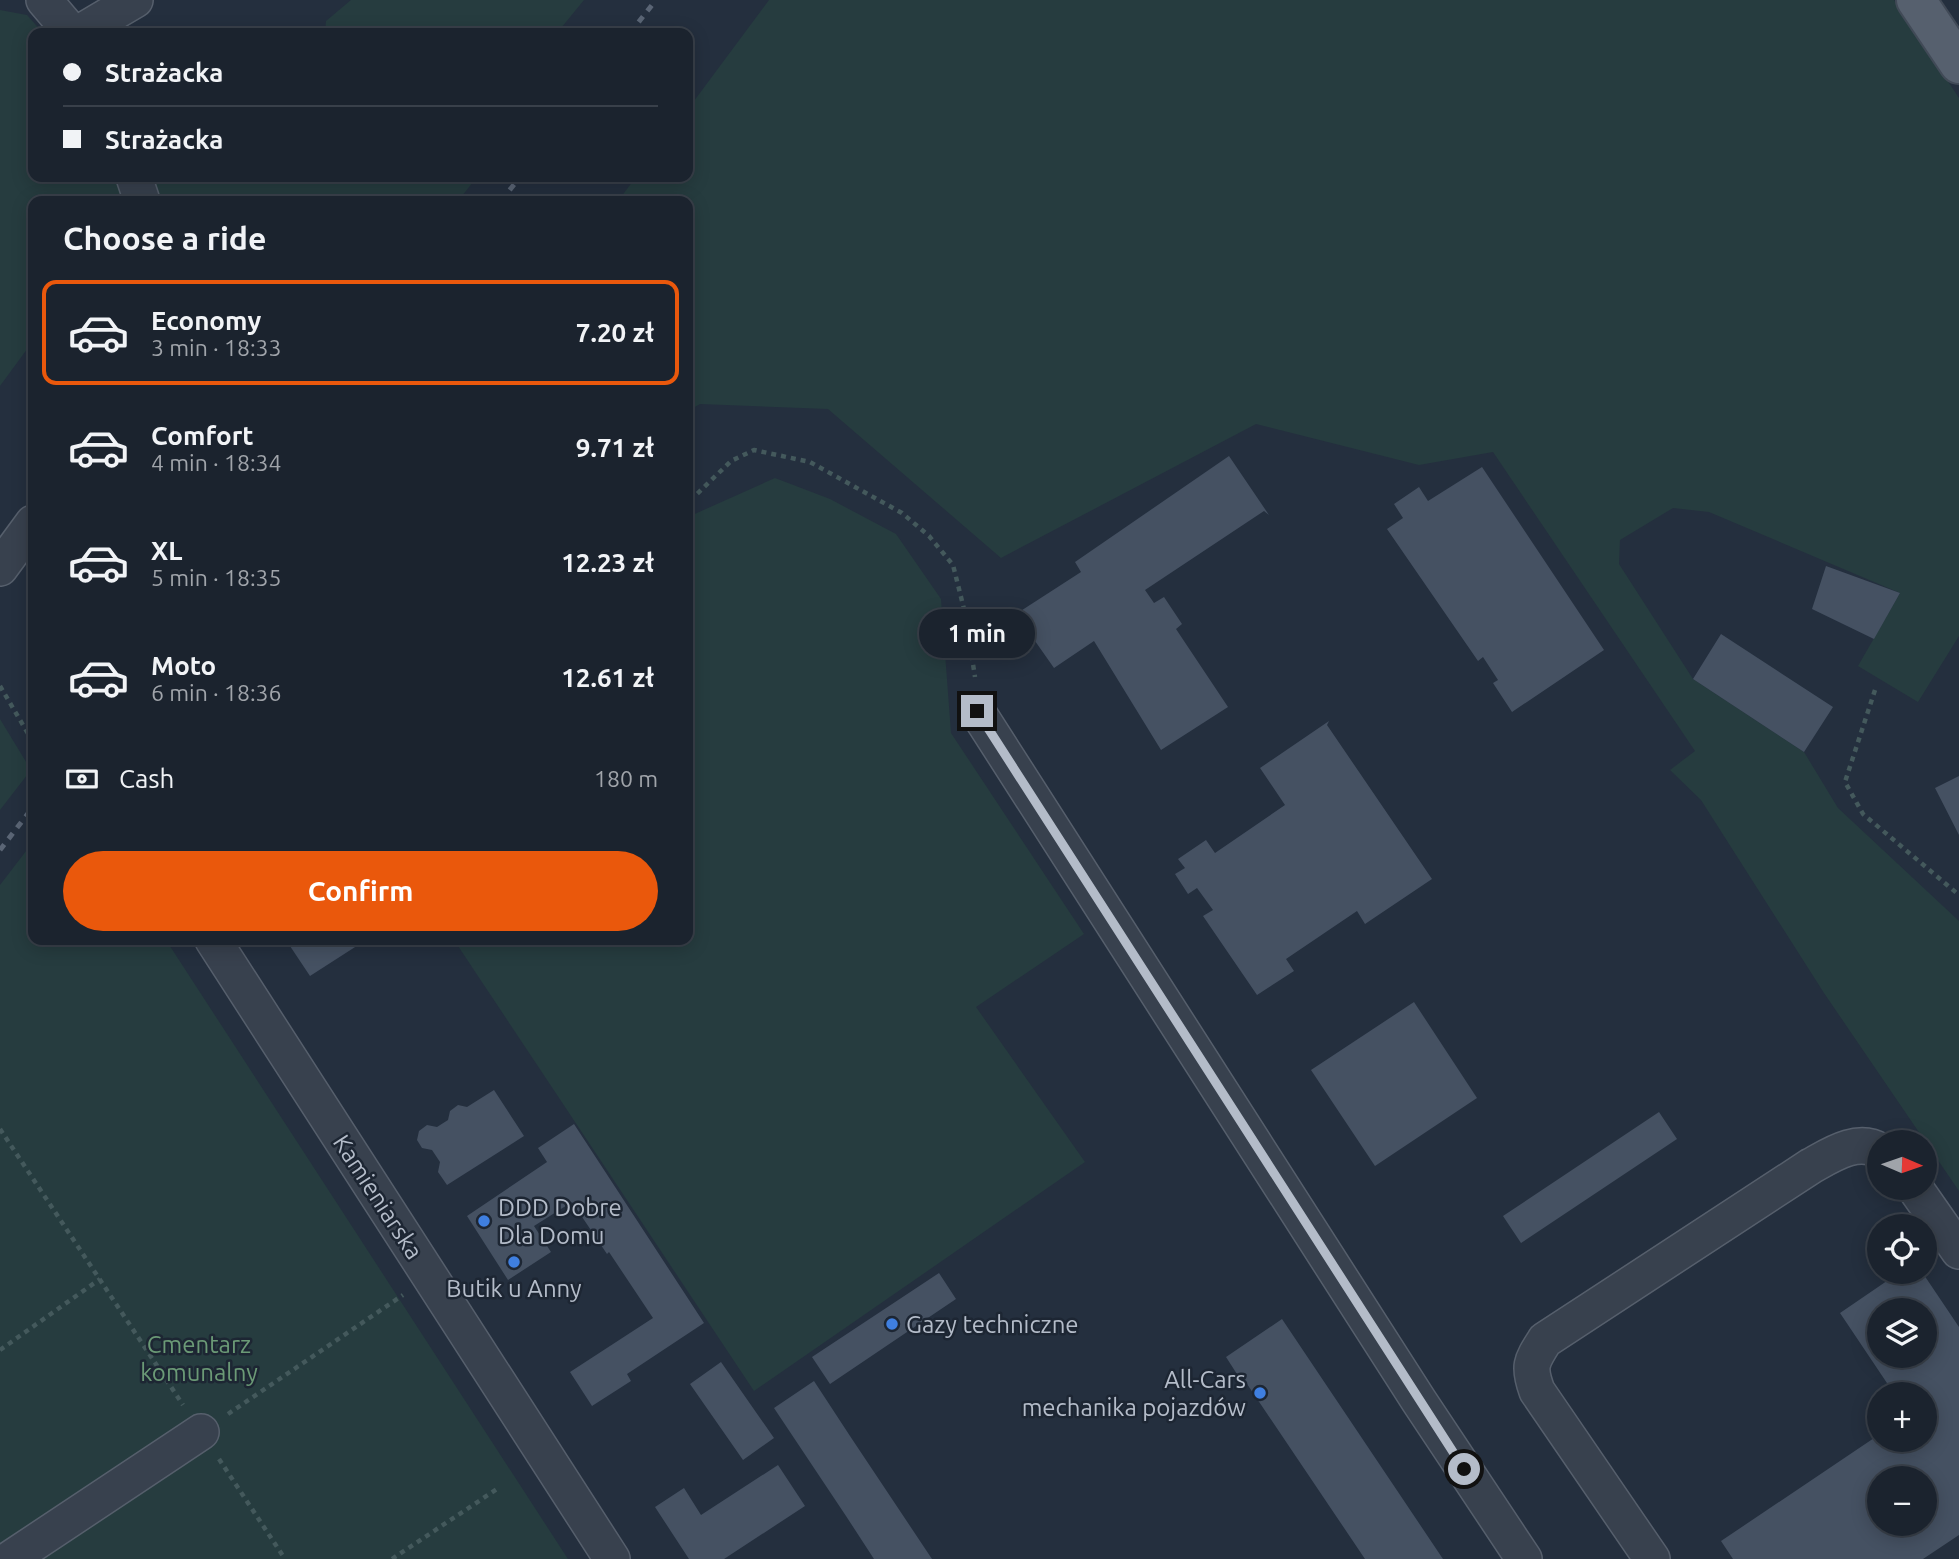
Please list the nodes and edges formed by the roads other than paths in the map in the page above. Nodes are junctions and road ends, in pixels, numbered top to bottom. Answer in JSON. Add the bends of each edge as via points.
{"nodes":[{"id":1,"x":44,"y":0,"type":"edge"},
{"id":2,"x":135,"y":0,"type":"edge"},
{"id":3,"x":1916,"y":0,"type":"edge"},
{"id":4,"x":68,"y":28,"type":"edge"},
{"id":5,"x":87,"y":28,"type":"edge"},
{"id":6,"x":1959,"y":64,"type":"edge"},
{"id":7,"x":28,"y":530,"type":"edge"},
{"id":8,"x":0,"y":568,"type":"edge"},
{"id":9,"x":977,"y":711,"type":"road end"},
{"id":10,"x":216,"y":945,"type":"edge"},
{"id":11,"x":1867,"y":1146,"type":"edge"},
{"id":12,"x":1923,"y":1200,"type":"edge"},
{"id":13,"x":1959,"y":1251,"type":"edge"},
{"id":14,"x":201,"y":1432,"type":"road end"},
{"id":15,"x":10,"y":1559,"type":"edge"},
{"id":16,"x":612,"y":1559,"type":"edge"},
{"id":17,"x":1524,"y":1559,"type":"edge"},
{"id":18,"x":1652,"y":1559,"type":"edge"}],
"edges":[{"from":1,"to":4,"type":"street"},
{"from":2,"to":5,"type":"street"},
{"from":3,"to":6,"type":"main road"},
{"from":7,"to":8,"type":"street"},
{"from":9,"to":17,"type":"street"},
{"from":10,"to":16,"type":"street","name":"Kamieniarska"},
{"from":11,"to":18,"type":"street","via":[[1842,1149],[1811,1166],[1545,1340],[1535,1356],[1530,1370],[1537,1391]]},
{"from":12,"to":13,"type":"street"},
{"from":14,"to":15,"type":"street"}]}
